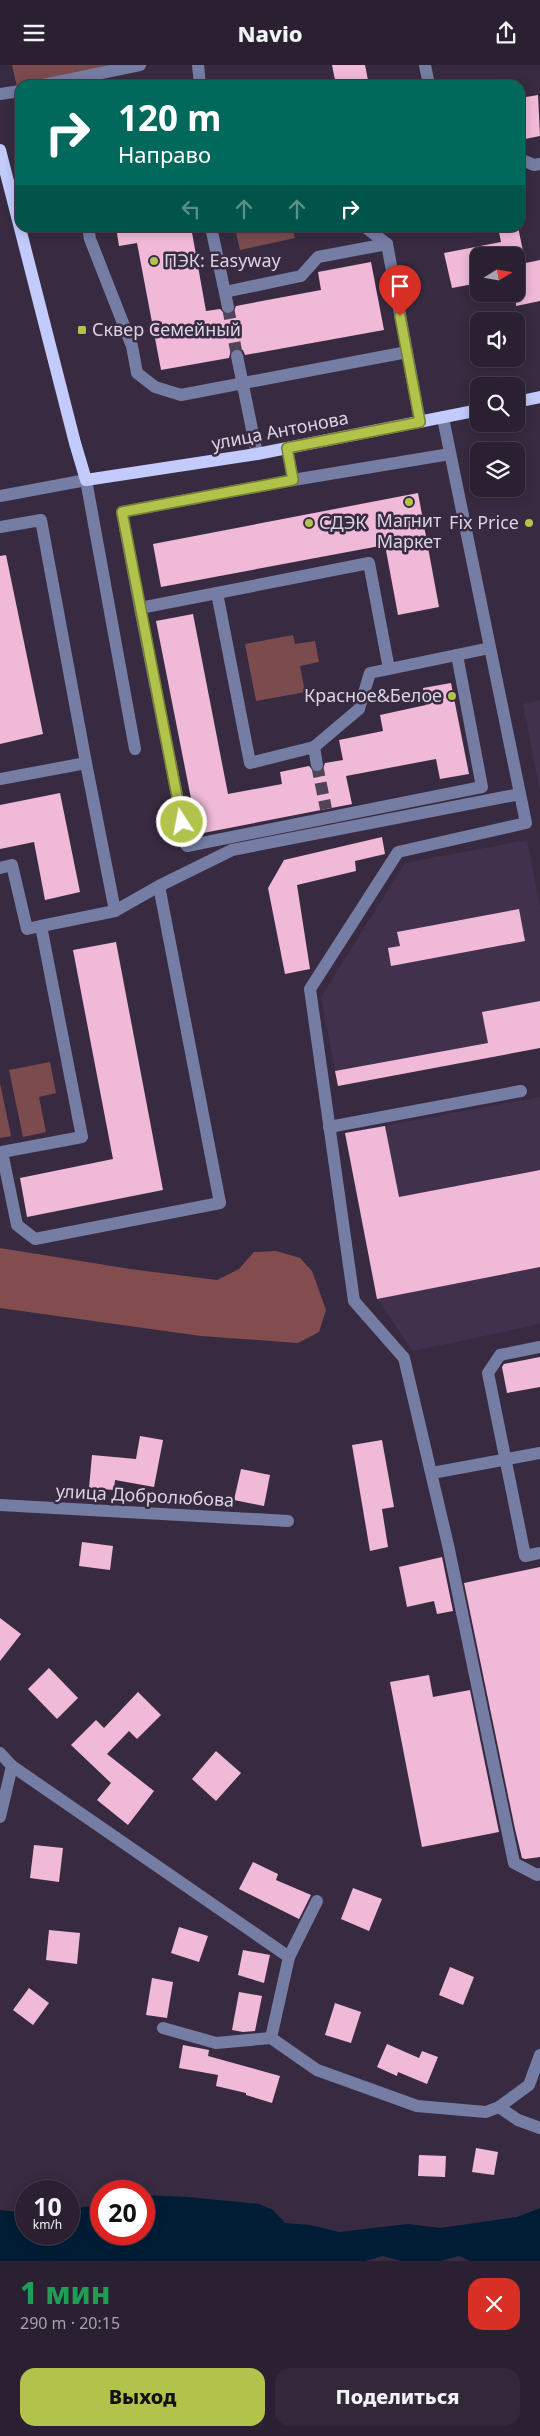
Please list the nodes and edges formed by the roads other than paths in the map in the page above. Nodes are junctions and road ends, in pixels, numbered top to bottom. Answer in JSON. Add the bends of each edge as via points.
{"nodes":[{"id":1,"x":140,"y":65,"type":"edge"},
{"id":2,"x":198,"y":65,"type":"edge"},
{"id":3,"x":425,"y":65,"type":"edge"},
{"id":4,"x":72,"y":80,"type":"edge"},
{"id":5,"x":200,"y":80,"type":"edge"},
{"id":6,"x":428,"y":80,"type":"edge"},
{"id":7,"x":15,"y":92,"type":"edge"},
{"id":8,"x":0,"y":94,"type":"edge"},
{"id":9,"x":0,"y":150,"type":"edge"},
{"id":10,"x":525,"y":161,"type":"edge"},
{"id":11,"x":540,"y":164,"type":"edge"},
{"id":12,"x":15,"y":209,"type":"edge"},
{"id":13,"x":21,"y":232,"type":"edge"},
{"id":14,"x":89,"y":232,"type":"edge"},
{"id":15,"x":212,"y":232,"type":"edge"},
{"id":16,"x":371,"y":232,"type":"edge"},
{"id":17,"x":387,"y":244,"type":"junction"},
{"id":18,"x":225,"y":292,"type":"junction"},
{"id":19,"x":228,"y":307,"type":"tunnel mouth"},
{"id":20,"x":407,"y":352,"type":"junction"},
{"id":21,"x":237,"y":356,"type":"tunnel mouth"},
{"id":22,"x":243,"y":385,"type":"junction"},
{"id":23,"x":540,"y":397,"type":"edge"},
{"id":24,"x":525,"y":400,"type":"edge"},
{"id":25,"x":470,"y":412,"type":"edge"},
{"id":26,"x":443,"y":418,"type":"junction"},
{"id":27,"x":420,"y":422,"type":"junction"},
{"id":28,"x":287,"y":448,"type":"junction"},
{"id":29,"x":257,"y":454,"type":"junction"},
{"id":30,"x":450,"y":454,"type":"junction"},
{"id":31,"x":86,"y":480,"type":"junction"},
{"id":32,"x":293,"y":480,"type":"junction"},
{"id":33,"x":0,"y":496,"type":"edge"},
{"id":34,"x":0,"y":527,"type":"edge"},
{"id":35,"x":217,"y":593,"type":"junction"},
{"id":36,"x":140,"y":608,"type":"junction"},
{"id":37,"x":490,"y":648,"type":"junction"},
{"id":38,"x":457,"y":655,"type":"junction"},
{"id":39,"x":389,"y":669,"type":"junction"},
{"id":40,"x":314,"y":747,"type":"junction"},
{"id":41,"x":135,"y":749,"type":"dead end"},
{"id":42,"x":86,"y":763,"type":"junction"},
{"id":43,"x":317,"y":765,"type":"tunnel mouth"},
{"id":44,"x":0,"y":779,"type":"edge"},
{"id":45,"x":520,"y":794,"type":"junction"},
{"id":46,"x":0,"y":868,"type":"edge"},
{"id":47,"x":159,"y":886,"type":"junction"},
{"id":48,"x":115,"y":911,"type":"junction"},
{"id":49,"x":41,"y":925,"type":"junction"},
{"id":50,"x":521,"y":1091,"type":"dead end"},
{"id":51,"x":329,"y":1127,"type":"junction"},
{"id":52,"x":540,"y":1347,"type":"edge"},
{"id":53,"x":540,"y":1453,"type":"edge"},
{"id":54,"x":506,"y":1459,"type":"junction"},
{"id":55,"x":432,"y":1473,"type":"junction"},
{"id":56,"x":0,"y":1505,"type":"edge"},
{"id":57,"x":288,"y":1521,"type":"dead end"},
{"id":58,"x":540,"y":1553,"type":"edge"},
{"id":59,"x":0,"y":1753,"type":"edge"},
{"id":60,"x":12,"y":1766,"type":"junction"},
{"id":61,"x":0,"y":1817,"type":"edge"},
{"id":62,"x":540,"y":1875,"type":"edge"},
{"id":63,"x":317,"y":1901,"type":"dead end"},
{"id":64,"x":290,"y":1957,"type":"junction"},
{"id":65,"x":163,"y":2028,"type":"dead end"},
{"id":66,"x":271,"y":2037,"type":"junction"},
{"id":67,"x":540,"y":2055,"type":"edge"},
{"id":68,"x":499,"y":2107,"type":"junction"},
{"id":69,"x":540,"y":2128,"type":"edge"}],
"edges":[{"from":1,"to":4,"type":"street"},
{"from":2,"to":5,"type":"street"},
{"from":3,"to":6,"type":"street"},
{"from":7,"to":8,"type":"street"},
{"from":9,"to":12,"type":"main road"},
{"from":10,"to":11,"type":"street"},
{"from":13,"to":31,"type":"main road"},
{"from":14,"to":22,"type":"street","via":[[132,346],[137,373],[155,387],[181,395]]},
{"from":15,"to":18,"type":"street"},
{"from":16,"to":17,"type":"street"},
{"from":17,"to":18,"type":"street","via":[[318,257],[301,276]]},
{"from":17,"to":20,"type":"street"},
{"from":18,"to":19,"type":"street"},
{"from":20,"to":22,"type":"street"},
{"from":20,"to":27,"type":"street"},
{"from":21,"to":22,"type":"street"},
{"from":22,"to":29,"type":"street"},
{"from":23,"to":24,"type":"main road"},
{"from":25,"to":26,"type":"main road","name":"улица Антонова"},
{"from":26,"to":27,"type":"main road","name":"улица Антонова"},
{"from":26,"to":30,"type":"street"},
{"from":27,"to":28,"type":"main road","name":"улица Антонова"},
{"from":28,"to":29,"type":"main road","name":"улица Антонова"},
{"from":28,"to":32,"type":"street"},
{"from":29,"to":31,"type":"main road","name":"улица Антонова"},
{"from":30,"to":32,"type":"street"},
{"from":30,"to":37,"type":"street"},
{"from":31,"to":33,"type":"street","name":"улица Антонова"},
{"from":31,"to":41,"type":"street"},
{"from":32,"to":36,"type":"street","via":[[122,512]]},
{"from":34,"to":42,"type":"street","via":[[41,520]]},
{"from":35,"to":36,"type":"street"},
{"from":35,"to":39,"type":"street","via":[[369,563]]},
{"from":35,"to":40,"type":"street","via":[[250,763]]},
{"from":36,"to":38,"type":"street","via":[[187,846],[327,813],[482,787]]},
{"from":37,"to":38,"type":"street"},
{"from":37,"to":45,"type":"street"},
{"from":38,"to":39,"type":"street"},
{"from":39,"to":40,"type":"street","via":[[370,673],[359,709]]},
{"from":40,"to":43,"type":"street"},
{"from":42,"to":44,"type":"street"},
{"from":42,"to":48,"type":"street"},
{"from":45,"to":47,"type":"street","via":[[232,850]]},
{"from":45,"to":51,"type":"street","via":[[526,823],[398,853],[310,989]]},
{"from":46,"to":49,"type":"street","via":[[12,865],[27,929]]},
{"from":47,"to":48,"type":"street"},
{"from":47,"to":49,"type":"street","via":[[220,1203],[35,1239],[16,1225],[2,1152],[82,1137]]},
{"from":48,"to":49,"type":"street"},
{"from":50,"to":51,"type":"street"},
{"from":51,"to":55,"type":"street","via":[[354,1301],[404,1358]]},
{"from":52,"to":54,"type":"street","via":[[500,1355],[488,1373]]},
{"from":53,"to":54,"type":"street"},
{"from":54,"to":55,"type":"street"},
{"from":54,"to":58,"type":"street","via":[[525,1557]]},
{"from":55,"to":62,"type":"street","via":[[514,1863]]},
{"from":56,"to":57,"type":"street","name":"улица Добролюбова"},
{"from":59,"to":60,"type":"street"},
{"from":60,"to":61,"type":"street"},
{"from":60,"to":64,"type":"street"},
{"from":63,"to":64,"type":"street"},
{"from":64,"to":66,"type":"street"},
{"from":65,"to":66,"type":"street","via":[[216,2043]]},
{"from":66,"to":68,"type":"street","via":[[317,2070],[417,2106],[486,2112]]},
{"from":67,"to":68,"type":"street","via":[[529,2085]]},
{"from":68,"to":69,"type":"street","via":[[518,2120]]}]}
